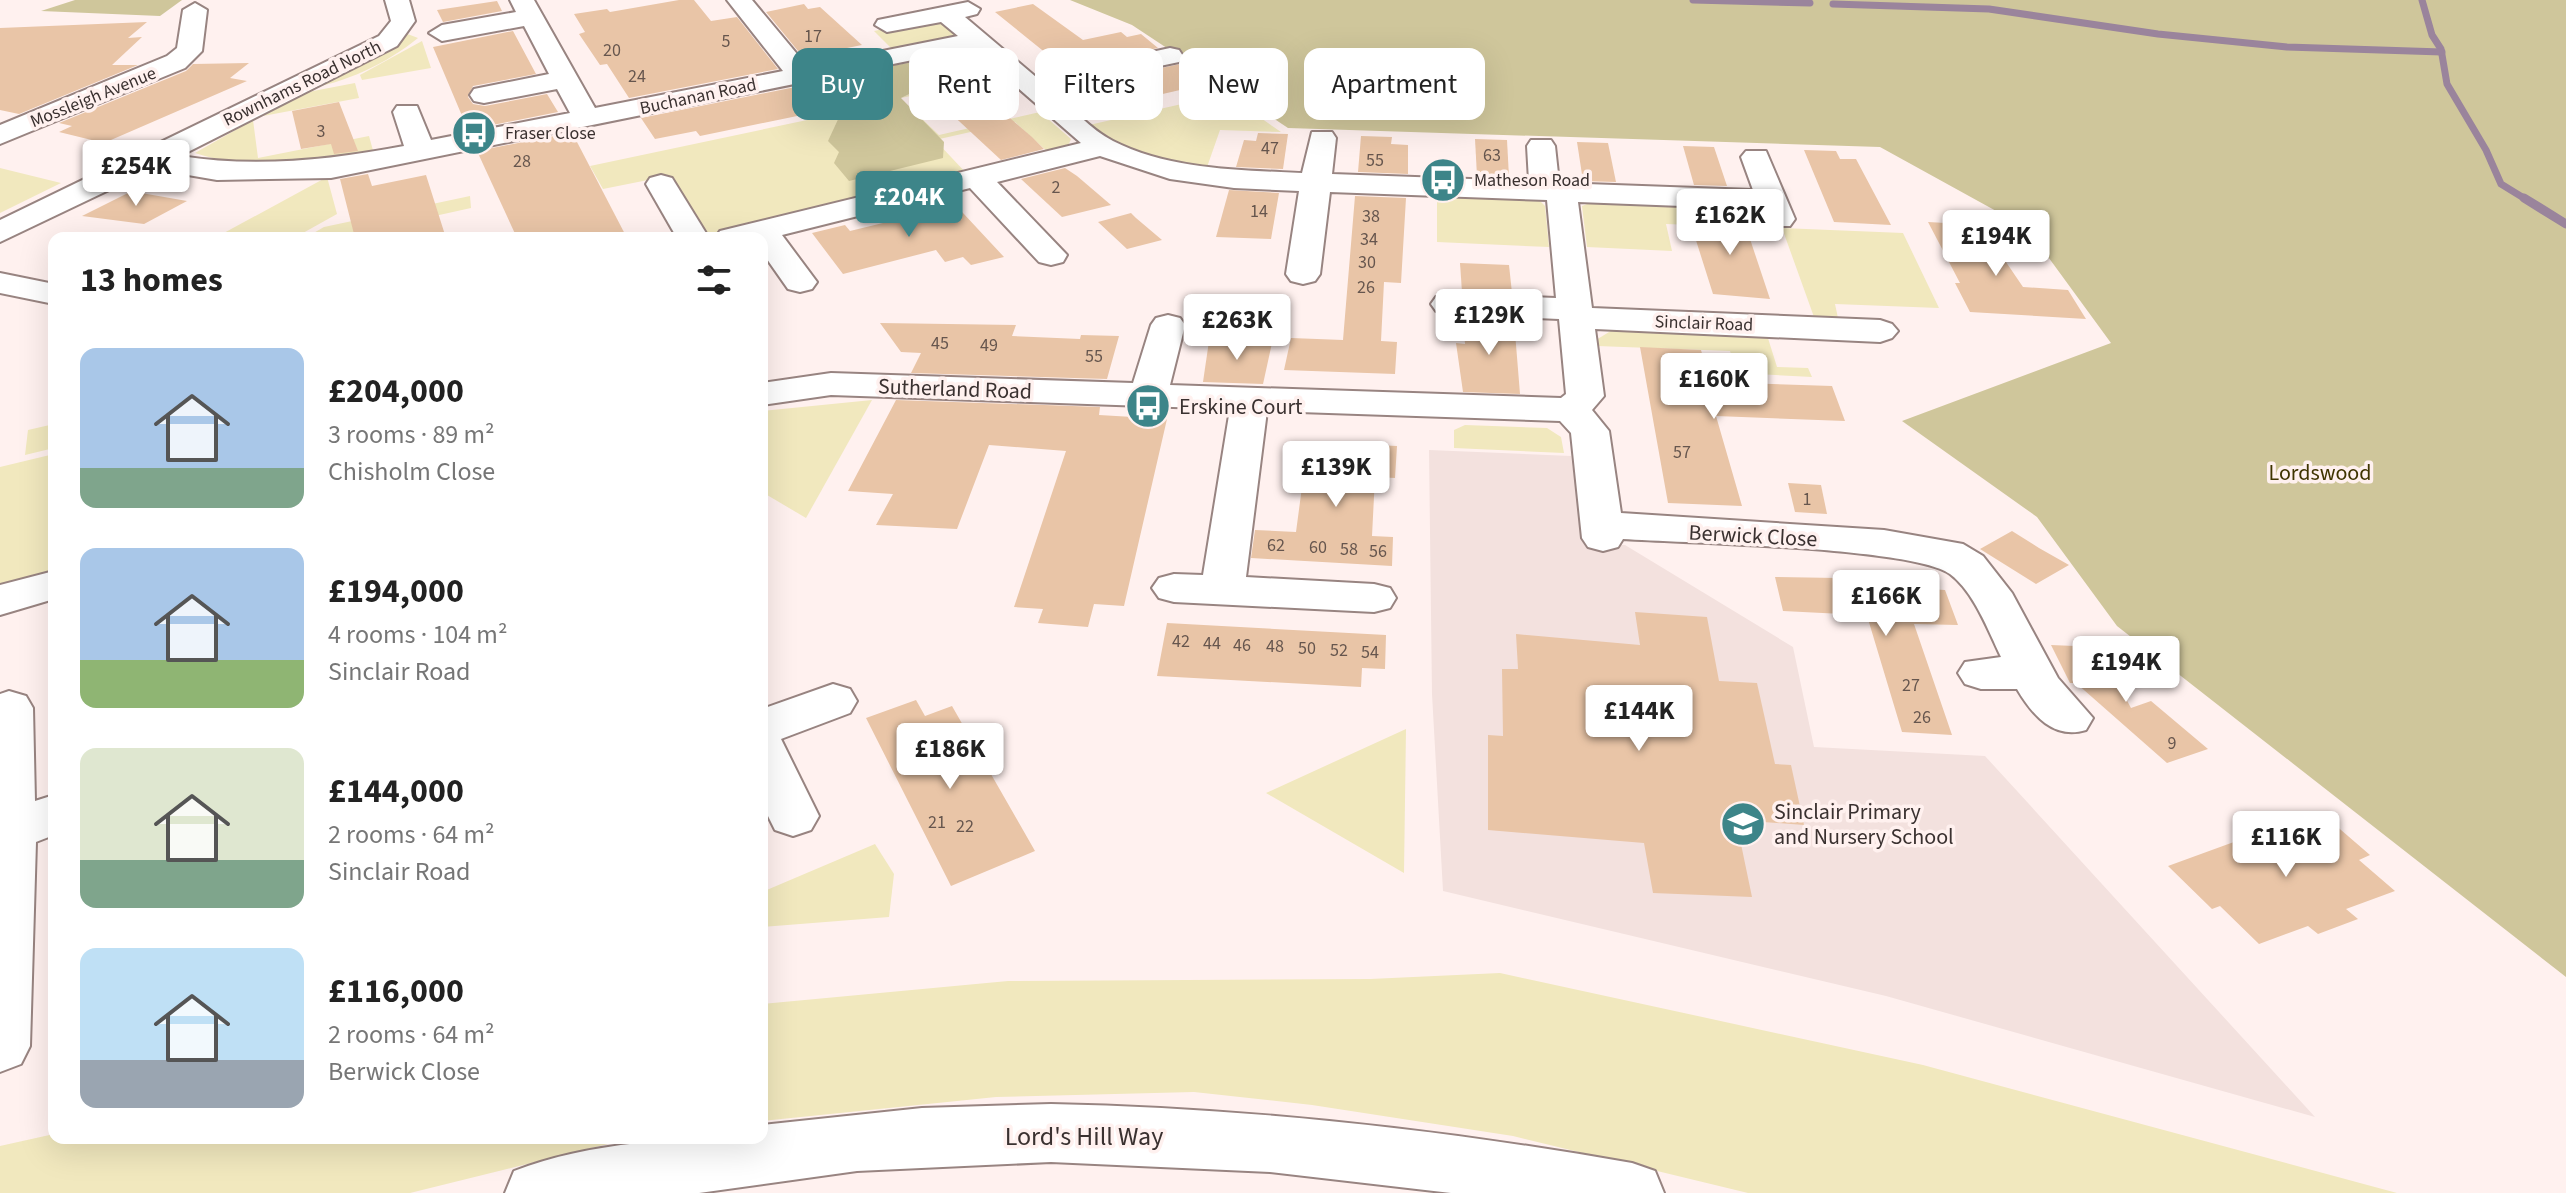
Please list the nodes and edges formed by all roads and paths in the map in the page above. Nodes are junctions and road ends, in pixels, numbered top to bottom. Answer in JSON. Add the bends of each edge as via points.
{"nodes":[{"id":1,"x":397,"y":0,"type":"edge"},
{"id":2,"x":552,"y":0,"type":"edge"},
{"id":3,"x":746,"y":1,"type":"edge"},
{"id":4,"x":526,"y":7,"type":"edge"},
{"id":5,"x":195,"y":10,"type":"dead end"},
{"id":6,"x":887,"y":25,"type":"dead end"},
{"id":7,"x":442,"y":33,"type":"dead end"},
{"id":8,"x":976,"y":40,"type":"junction"},
{"id":9,"x":1170,"y":56,"type":"dead end"},
{"id":10,"x":893,"y":57,"type":"edge"},
{"id":11,"x":792,"y":64,"type":"edge"},
{"id":12,"x":792,"y":77,"type":"edge"},
{"id":13,"x":565,"y":79,"type":"junction"},
{"id":14,"x":1030,"y":86,"type":"junction"},
{"id":15,"x":484,"y":95,"type":"dead end"},
{"id":16,"x":407,"y":112,"type":"dead end"},
{"id":17,"x":587,"y":118,"type":"junction"},
{"id":18,"x":7,"y":128,"type":"edge"},
{"id":19,"x":1322,"y":138,"type":"dead end"},
{"id":20,"x":1541,"y":146,"type":"dead end"},
{"id":21,"x":1102,"y":147,"type":"junction"},
{"id":22,"x":421,"y":153,"type":"junction"},
{"id":23,"x":1756,"y":157,"type":"dead end"},
{"id":24,"x":146,"y":159,"type":"junction"},
{"id":25,"x":977,"y":178,"type":"junction"},
{"id":26,"x":1316,"y":182,"type":"junction"},
{"id":27,"x":661,"y":184,"type":"dead end"},
{"id":28,"x":1553,"y":192,"type":"junction"},
{"id":29,"x":0,"y":232,"type":"edge"},
{"id":30,"x":689,"y":232,"type":"edge"},
{"id":31,"x":755,"y":232,"type":"edge"},
{"id":32,"x":768,"y":253,"type":"edge"},
{"id":33,"x":1051,"y":255,"type":"dead end"},
{"id":34,"x":1303,"y":274,"type":"dead end"},
{"id":35,"x":800,"y":282,"type":"dead end"},
{"id":36,"x":0,"y":283,"type":"edge"},
{"id":37,"x":48,"y":293,"type":"edge"},
{"id":38,"x":1448,"y":304,"type":"dead end"},
{"id":39,"x":1575,"y":313,"type":"junction"},
{"id":40,"x":1168,"y":325,"type":"dead end"},
{"id":41,"x":1880,"y":331,"type":"dead end"},
{"id":42,"x":768,"y":393,"type":"edge"},
{"id":43,"x":1149,"y":394,"type":"junction"},
{"id":44,"x":1250,"y":399,"type":"junction"},
{"id":45,"x":1571,"y":410,"type":"junction"},
{"id":46,"x":48,"y":587,"type":"edge"},
{"id":47,"x":1174,"y":588,"type":"dead end"},
{"id":48,"x":1222,"y":590,"type":"junction"},
{"id":49,"x":1374,"y":598,"type":"dead end"},
{"id":50,"x":0,"y":600,"type":"edge"},
{"id":51,"x":1981,"y":673,"type":"dead end"},
{"id":52,"x":2031,"y":673,"type":"junction"},
{"id":53,"x":833,"y":701,"type":"dead end"},
{"id":54,"x":9,"y":708,"type":"dead end"},
{"id":55,"x":2069,"y":718,"type":"dead end"},
{"id":56,"x":768,"y":725,"type":"edge"},
{"id":57,"x":768,"y":761,"type":"edge"},
{"id":58,"x":793,"y":816,"type":"dead end"},
{"id":59,"x":32,"y":823,"type":"edge"},
{"id":60,"x":0,"y":1046,"type":"edge"},
{"id":61,"x":537,"y":1193,"type":"edge"},
{"id":62,"x":1632,"y":1193,"type":"edge"}],
"edges":[{"from":1,"to":24,"type":"street","name":"Rownhams Road North","via":[[403,21],[388,41]]},
{"from":2,"to":4,"type":"street"},
{"from":3,"to":11,"type":"street"},
{"from":4,"to":7,"type":"street"},
{"from":4,"to":13,"type":"street"},
{"from":5,"to":18,"type":"street","name":"Mossleigh Avenue","via":[[189,51],[176,62]]},
{"from":6,"to":8,"type":"street","via":[[957,11]]},
{"from":8,"to":10,"type":"street","name":"Buchanan Road"},
{"from":8,"to":14,"type":"street"},
{"from":9,"to":14,"type":"street"},
{"from":12,"to":17,"type":"street","name":"Buchanan Road"},
{"from":13,"to":15,"type":"street"},
{"from":13,"to":17,"type":"street"},
{"from":14,"to":21,"type":"street"},
{"from":16,"to":22,"type":"street"},
{"from":17,"to":22,"type":"street","name":"Buchanan Road"},
{"from":19,"to":26,"type":"street"},
{"from":20,"to":28,"type":"street"},
{"from":21,"to":25,"type":"street"},
{"from":21,"to":26,"type":"street","via":[[1200,176]]},
{"from":22,"to":24,"type":"street","name":"Buchanan Road","via":[[294,172],[217,171]]},
{"from":23,"to":28,"type":"street","via":[[1775,210]]},
{"from":24,"to":29,"type":"street","name":"Rownhams Road North"},
{"from":25,"to":31,"type":"street"},
{"from":25,"to":33,"type":"street"},
{"from":26,"to":28,"type":"street"},
{"from":26,"to":34,"type":"street"},
{"from":27,"to":30,"type":"street"},
{"from":28,"to":39,"type":"street"},
{"from":32,"to":35,"type":"street"},
{"from":36,"to":37,"type":"street"},
{"from":38,"to":39,"type":"street","name":"Sinclair Road"},
{"from":39,"to":41,"type":"street","name":"Sinclair Road"},
{"from":39,"to":45,"type":"street","via":[[1585,396]]},
{"from":40,"to":43,"type":"street"},
{"from":42,"to":43,"type":"street","name":"Sutherland Road","via":[[831,384]]},
{"from":43,"to":44,"type":"street","name":"Sutherland Road"},
{"from":44,"to":45,"type":"street","name":"Sutherland Road"},
{"from":44,"to":48,"type":"street"},
{"from":45,"to":52,"type":"street","name":"Berwick Close","via":[[1590,431],[1602,531],[1884,543],[1948,554],[1968,566],[1996,603]]},
{"from":46,"to":50,"type":"street"},
{"from":47,"to":48,"type":"street"},
{"from":48,"to":49,"type":"street"},
{"from":51,"to":52,"type":"street"},
{"from":52,"to":55,"type":"street","name":"Berwick Close"},
{"from":53,"to":56,"type":"street"},
{"from":54,"to":59,"type":"street"},
{"from":57,"to":58,"type":"street"},
{"from":59,"to":60,"type":"street"},
{"from":61,"to":62,"type":"street","name":"Lord's Hill Way","via":[[660,1168],[880,1141],[1049,1133],[1251,1139],[1504,1169]]}]}
